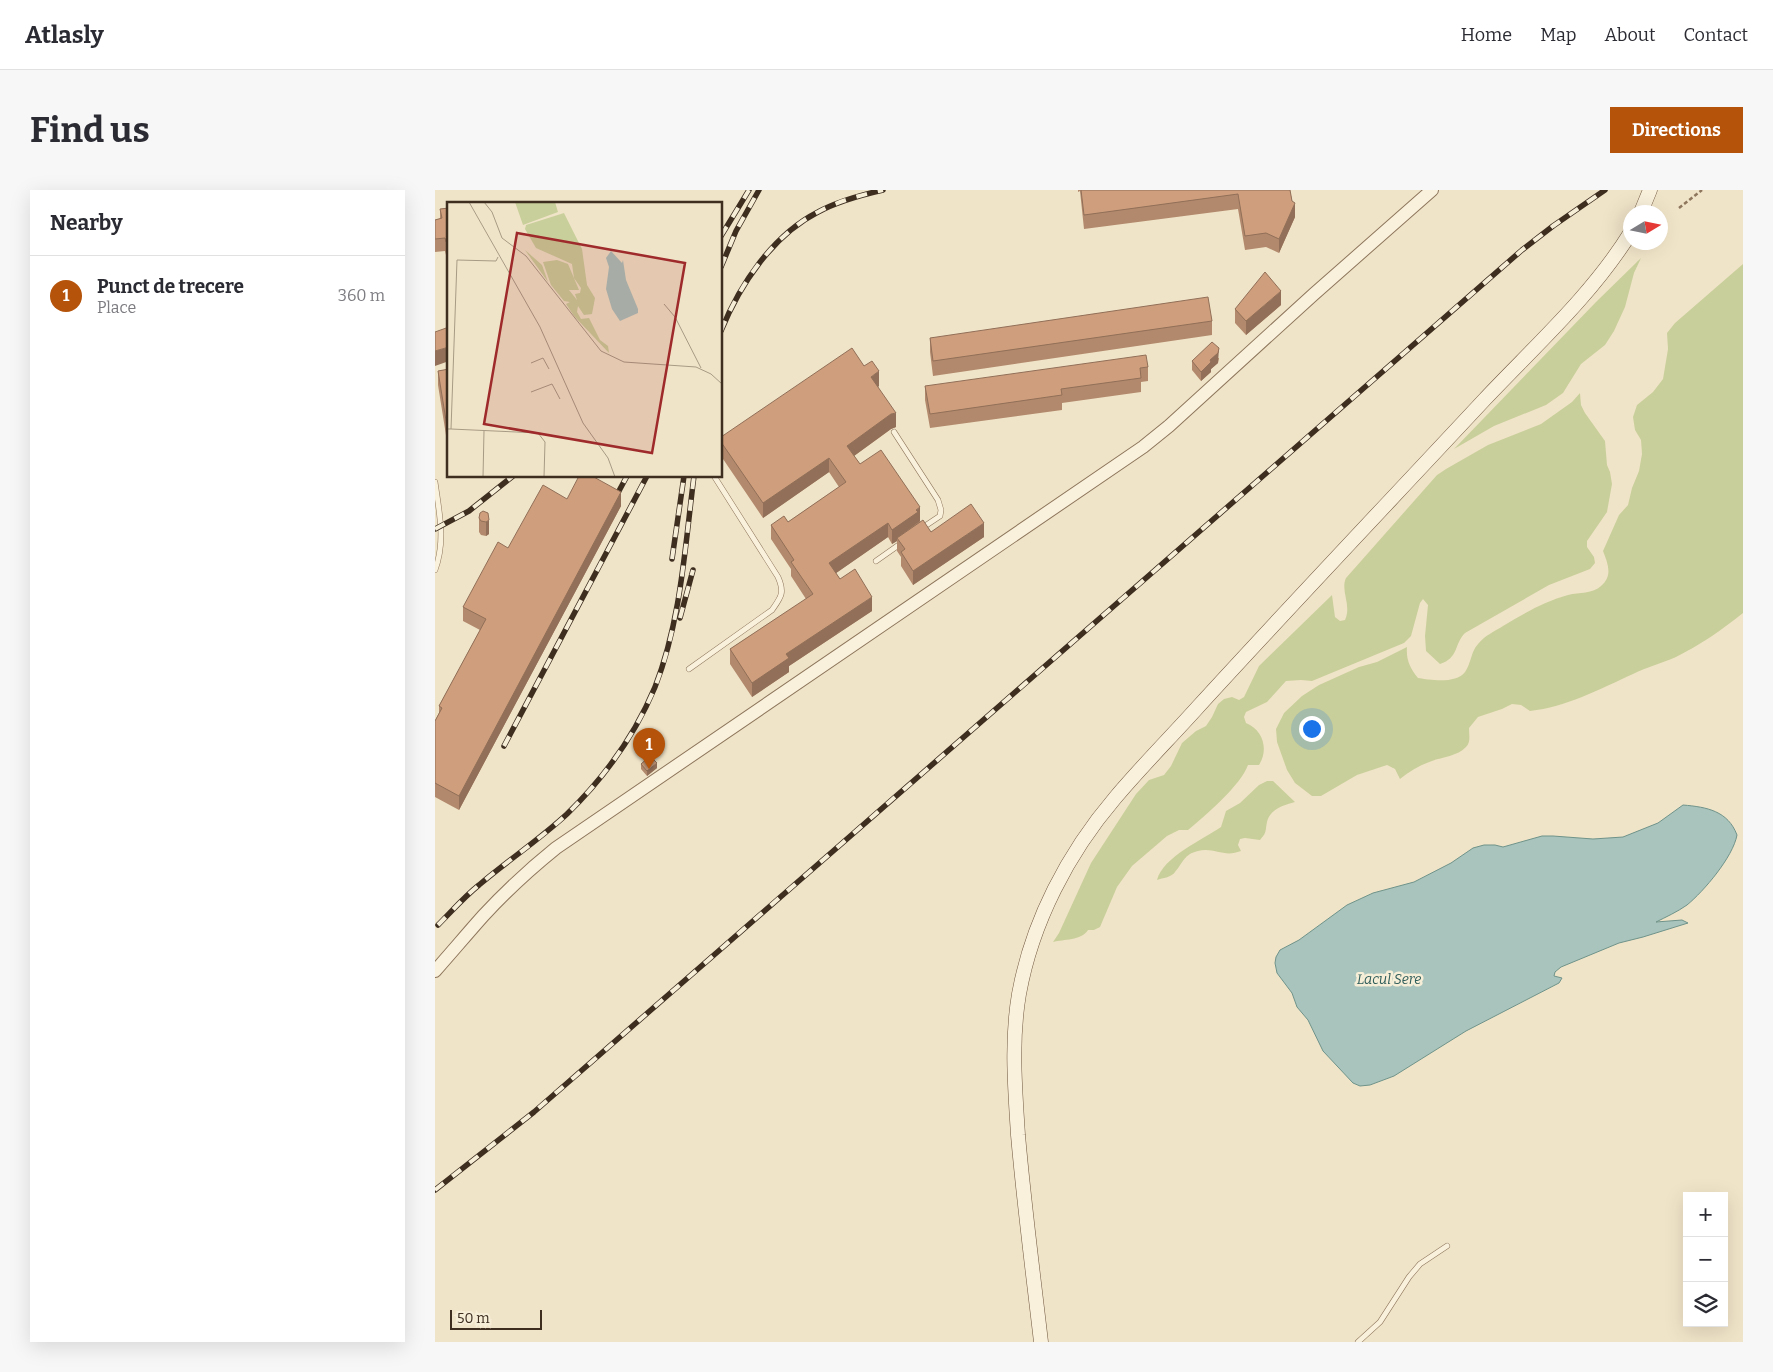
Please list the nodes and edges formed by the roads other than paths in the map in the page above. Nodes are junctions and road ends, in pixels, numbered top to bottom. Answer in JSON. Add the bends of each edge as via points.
{"nodes":[{"id":1,"x":1432,"y":190,"type":"edge"},
{"id":2,"x":1650,"y":190,"type":"edge"},
{"id":3,"x":1644,"y":205,"type":"edge"},
{"id":4,"x":1623,"y":245,"type":"edge"},
{"id":5,"x":894,"y":432,"type":"dead end"},
{"id":6,"x":715,"y":478,"type":"edge"},
{"id":7,"x":435,"y":482,"type":"edge"},
{"id":8,"x":915,"y":533,"type":"edge"},
{"id":9,"x":907,"y":538,"type":"edge"},
{"id":10,"x":876,"y":561,"type":"dead end"},
{"id":11,"x":435,"y":570,"type":"edge"},
{"id":12,"x":689,"y":669,"type":"dead end"},
{"id":13,"x":435,"y":971,"type":"edge"},
{"id":14,"x":1447,"y":1246,"type":"dead end"},
{"id":15,"x":1041,"y":1342,"type":"edge"},
{"id":16,"x":1359,"y":1342,"type":"edge"}],
"edges":[{"from":1,"to":13,"type":"street","via":[[1143,447],[556,848],[482,916]]},
{"from":2,"to":3,"type":"main road"},
{"from":4,"to":15,"type":"main road","via":[[1574,306],[1115,798],[1059,880],[1033,938],[1025,966],[1014,1043],[1020,1157]]},
{"from":5,"to":8,"type":"lane","via":[[938,500],[941,510],[939,516]]},
{"from":6,"to":12,"type":"lane","via":[[778,577],[782,596],[772,610]]},
{"from":7,"to":11,"type":"lane","via":[[442,537]]},
{"from":9,"to":10,"type":"lane"},
{"from":14,"to":16,"type":"lane","via":[[1420,1264],[1379,1322]]}]}
